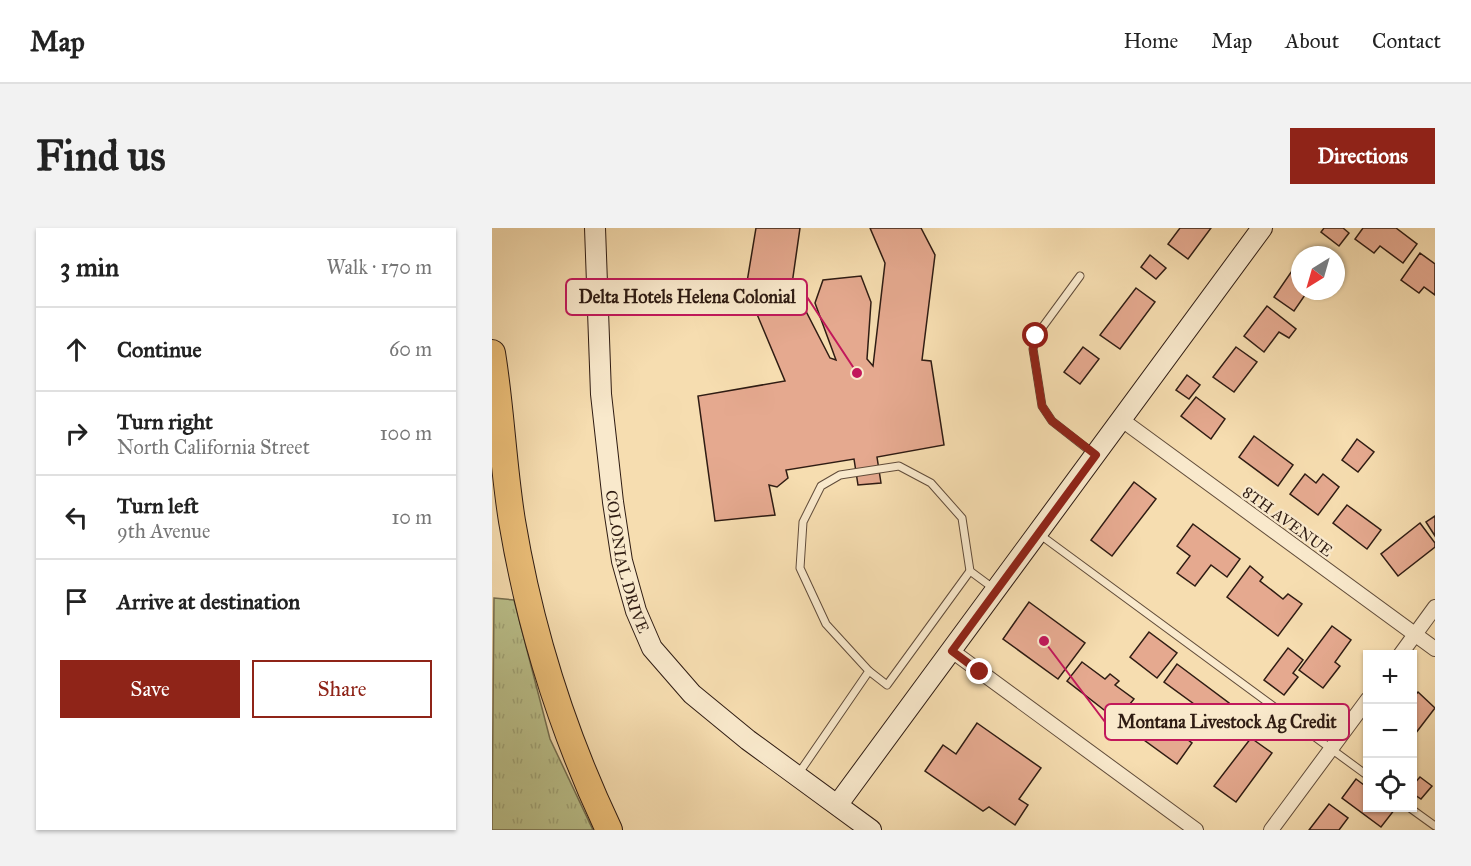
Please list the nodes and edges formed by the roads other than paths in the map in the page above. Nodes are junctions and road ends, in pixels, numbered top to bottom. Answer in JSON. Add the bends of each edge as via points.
{"nodes":[{"id":1,"x":595,"y":228,"type":"edge"},
{"id":2,"x":1262,"y":228,"type":"edge"},
{"id":3,"x":1080,"y":276,"type":"dead end"},
{"id":4,"x":492,"y":353,"type":"edge"},
{"id":5,"x":1122,"y":420,"type":"junction"},
{"id":6,"x":1096,"y":455,"type":"junction"},
{"id":7,"x":1038,"y":533,"type":"junction"},
{"id":8,"x":970,"y":571,"type":"junction"},
{"id":9,"x":996,"y":590,"type":"junction"},
{"id":10,"x":1435,"y":607,"type":"edge"},
{"id":11,"x":1415,"y":634,"type":"junction"},
{"id":12,"x":1435,"y":649,"type":"edge"},
{"id":13,"x":1403,"y":650,"type":"edge"},
{"id":14,"x":952,"y":651,"type":"junction"},
{"id":15,"x":869,"y":671,"type":"junction"},
{"id":16,"x":1364,"y":704,"type":"edge"},
{"id":17,"x":1331,"y":749,"type":"junction"},
{"id":18,"x":1363,"y":772,"type":"edge"},
{"id":19,"x":797,"y":776,"type":"junction"},
{"id":20,"x":838,"y":804,"type":"junction"},
{"id":21,"x":1417,"y":812,"type":"edge"},
{"id":22,"x":1435,"y":826,"type":"edge"},
{"id":23,"x":609,"y":830,"type":"edge"},
{"id":24,"x":871,"y":830,"type":"edge"},
{"id":25,"x":1196,"y":830,"type":"edge"},
{"id":26,"x":1271,"y":830,"type":"edge"}],
"edges":[{"from":1,"to":19,"type":"street","name":"COLONIAL DRIVE","via":[[601,394],[622,561],[636,611],[652,648],[692,694]]},
{"from":2,"to":5,"type":"street"},
{"from":3,"to":6,"type":"lane","via":[[1036,336],[1033,349],[1042,406],[1052,421]]},
{"from":4,"to":23,"type":"highway","via":[[512,520],[533,624],[566,730]]},
{"from":5,"to":6,"type":"street"},
{"from":5,"to":11,"type":"street","name":"8TH AVENUE"},
{"from":6,"to":7,"type":"street"},
{"from":7,"to":9,"type":"street"},
{"from":7,"to":17,"type":"lane"},
{"from":8,"to":9,"type":"lane"},
{"from":8,"to":15,"type":"lane","via":[[887,685]]},
{"from":8,"to":15,"type":"lane","via":[[962,518],[931,483],[899,466],[840,476],[821,486],[803,522],[800,568],[826,624]]},
{"from":9,"to":14,"type":"street"},
{"from":10,"to":11,"type":"street"},
{"from":11,"to":12,"type":"street","name":"8TH AVENUE"},
{"from":11,"to":13,"type":"street"},
{"from":14,"to":20,"type":"street"},
{"from":14,"to":25,"type":"street"},
{"from":15,"to":19,"type":"lane"},
{"from":16,"to":17,"type":"street"},
{"from":17,"to":18,"type":"lane"},
{"from":17,"to":26,"type":"street"},
{"from":19,"to":20,"type":"street","name":"COLONIAL DRIVE"},
{"from":20,"to":24,"type":"street","name":"COLONIAL DRIVE"},
{"from":21,"to":22,"type":"lane"}]}
